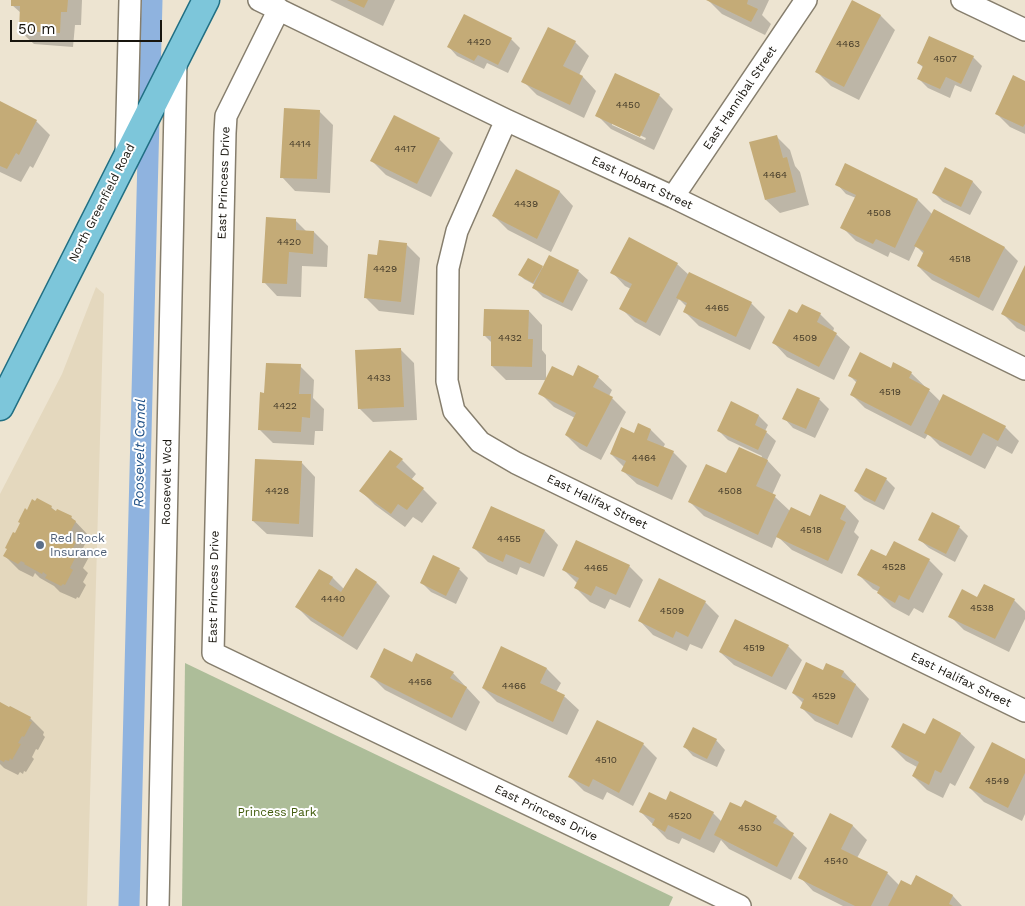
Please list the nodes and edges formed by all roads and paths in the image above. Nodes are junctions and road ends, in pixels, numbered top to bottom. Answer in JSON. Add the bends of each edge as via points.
{"nodes":[{"id":1,"x":130,"y":0,"type":"edge"},
{"id":2,"x":206,"y":0,"type":"edge"},
{"id":3,"x":259,"y":0,"type":"edge"},
{"id":4,"x":806,"y":0,"type":"edge"},
{"id":5,"x":962,"y":0,"type":"edge"},
{"id":6,"x":279,"y":9,"type":"junction"},
{"id":7,"x":1025,"y":30,"type":"edge"},
{"id":8,"x":173,"y":64,"type":"junction"},
{"id":9,"x":506,"y":120,"type":"junction"},
{"id":10,"x":129,"y":151,"type":"junction"},
{"id":11,"x":673,"y":197,"type":"junction"},
{"id":12,"x":1025,"y":368,"type":"edge"},
{"id":13,"x":3,"y":392,"type":"edge"},
{"id":14,"x":1025,"y":711,"type":"edge"},
{"id":15,"x":158,"y":906,"type":"edge"},
{"id":16,"x":740,"y":906,"type":"edge"}],
"edges":[{"from":1,"to":10,"type":"street"},
{"from":2,"to":8,"type":"main road","name":"North Greenfield Road"},
{"from":3,"to":6,"type":"street","name":"East Hobart Street"},
{"from":4,"to":11,"type":"street","name":"East Hannibal Street"},
{"from":5,"to":7,"type":"street"},
{"from":6,"to":9,"type":"street","name":"East Hobart Street"},
{"from":6,"to":16,"type":"street","name":"East Princess Drive","via":[[226,116],[213,653]]},
{"from":8,"to":10,"type":"main road","name":"North Greenfield Road"},
{"from":8,"to":15,"type":"street","name":"Roosevelt Wcd"},
{"from":9,"to":11,"type":"street","name":"East Hobart Street"},
{"from":9,"to":14,"type":"street","name":"East Halifax Street","via":[[457,231],[448,268],[447,381],[454,411],[480,442]]},
{"from":10,"to":13,"type":"main road","name":"North Greenfield Road"},
{"from":11,"to":12,"type":"street","name":"East Hobart Street"}]}
